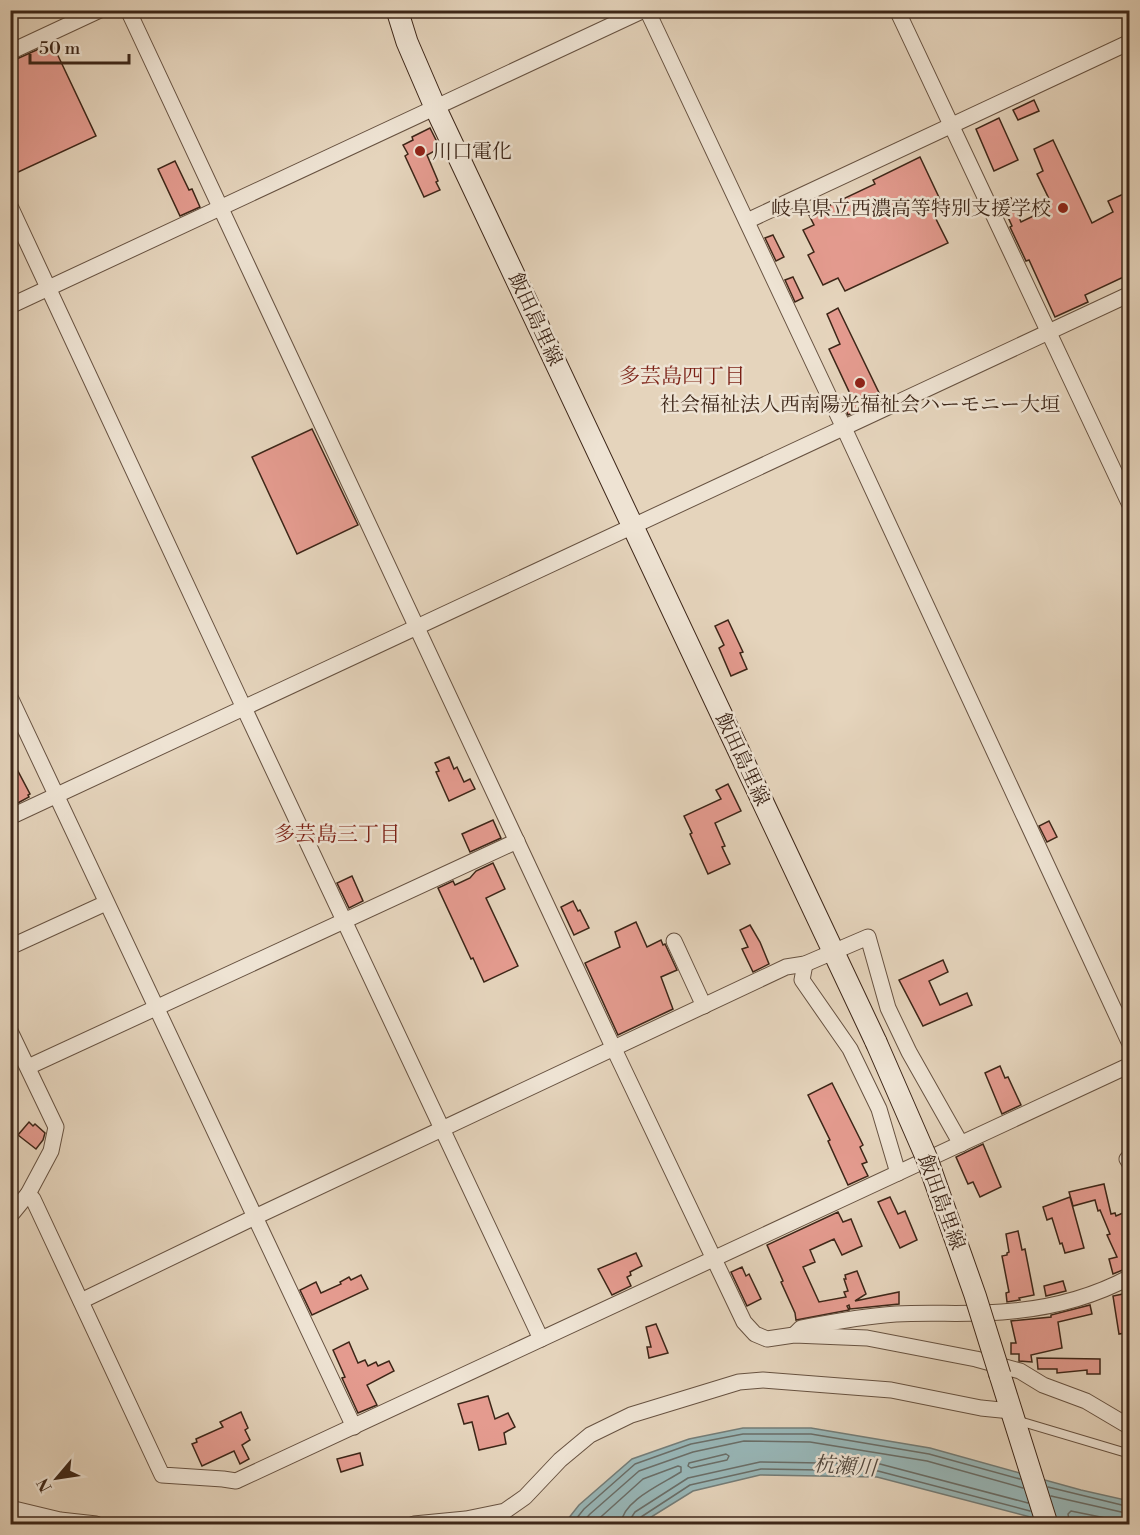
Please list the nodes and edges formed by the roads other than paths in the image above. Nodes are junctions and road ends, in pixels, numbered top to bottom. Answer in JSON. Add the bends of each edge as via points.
{"nodes":[{"id":1,"x":100,"y":10,"type":"edge"},
{"id":2,"x":128,"y":10,"type":"edge"},
{"id":3,"x":397,"y":10,"type":"edge"},
{"id":4,"x":646,"y":10,"type":"edge"},
{"id":5,"x":897,"y":10,"type":"edge"},
{"id":6,"x":1130,"y":42,"type":"edge"},
{"id":7,"x":10,"y":52,"type":"edge"},
{"id":8,"x":435,"y":107,"type":"junction"},
{"id":9,"x":950,"y":125,"type":"junction"},
{"id":10,"x":10,"y":206,"type":"edge"},
{"id":11,"x":221,"y":207,"type":"junction"},
{"id":12,"x":747,"y":221,"type":"junction"},
{"id":13,"x":49,"y":288,"type":"junction"},
{"id":14,"x":1130,"y":294,"type":"edge"},
{"id":15,"x":10,"y":306,"type":"edge"},
{"id":16,"x":1049,"y":332,"type":"junction"},
{"id":17,"x":843,"y":426,"type":"junction"},
{"id":18,"x":1130,"y":505,"type":"edge"},
{"id":19,"x":633,"y":525,"type":"junction"},
{"id":20,"x":417,"y":627,"type":"junction"},
{"id":21,"x":10,"y":698,"type":"edge"},
{"id":22,"x":244,"y":708,"type":"junction"},
{"id":23,"x":56,"y":795,"type":"junction"},
{"id":24,"x":10,"y":817,"type":"edge"},
{"id":25,"x":517,"y":841,"type":"junction"},
{"id":26,"x":106,"y":903,"type":"junction"},
{"id":27,"x":344,"y":921,"type":"junction"},
{"id":28,"x":674,"y":941,"type":"dead end"},
{"id":29,"x":10,"y":947,"type":"edge"},
{"id":30,"x":832,"y":951,"type":"junction"},
{"id":31,"x":805,"y":964,"type":"junction"},
{"id":32,"x":704,"y":1006,"type":"junction"},
{"id":33,"x":156,"y":1008,"type":"junction"},
{"id":34,"x":10,"y":1031,"type":"edge"},
{"id":35,"x":1130,"y":1044,"type":"edge"},
{"id":36,"x":614,"y":1049,"type":"junction"},
{"id":37,"x":1130,"y":1065,"type":"edge"},
{"id":38,"x":28,"y":1067,"type":"junction"},
{"id":39,"x":442,"y":1129,"type":"junction"},
{"id":40,"x":961,"y":1144,"type":"junction"},
{"id":41,"x":1130,"y":1158,"type":"edge"},
{"id":42,"x":1130,"y":1164,"type":"edge"},
{"id":43,"x":898,"y":1173,"type":"junction"},
{"id":44,"x":28,"y":1194,"type":"junction"},
{"id":45,"x":10,"y":1216,"type":"edge"},
{"id":46,"x":255,"y":1217,"type":"junction"},
{"id":47,"x":714,"y":1259,"type":"junction"},
{"id":48,"x":1130,"y":1277,"type":"edge"},
{"id":49,"x":81,"y":1301,"type":"junction"},
{"id":50,"x":794,"y":1335,"type":"junction"},
{"id":51,"x":541,"y":1339,"type":"junction"},
{"id":52,"x":1014,"y":1421,"type":"junction"},
{"id":53,"x":354,"y":1427,"type":"junction"},
{"id":54,"x":1130,"y":1427,"type":"edge"},
{"id":55,"x":1130,"y":1454,"type":"edge"},
{"id":56,"x":10,"y":1508,"type":"edge"},
{"id":57,"x":96,"y":1524,"type":"edge"},
{"id":58,"x":414,"y":1524,"type":"edge"},
{"id":59,"x":1047,"y":1524,"type":"edge"}],
"edges":[{"from":1,"to":7,"type":"street"},
{"from":2,"to":11,"type":"street"},
{"from":3,"to":8,"type":"main road","name":"飯田島里線","via":[[406,42]]},
{"from":4,"to":8,"type":"street"},
{"from":4,"to":12,"type":"street"},
{"from":5,"to":9,"type":"street"},
{"from":6,"to":9,"type":"street"},
{"from":8,"to":11,"type":"street"},
{"from":8,"to":19,"type":"main road","name":"飯田島里線"},
{"from":9,"to":12,"type":"street"},
{"from":9,"to":16,"type":"street"},
{"from":10,"to":13,"type":"street"},
{"from":11,"to":13,"type":"street"},
{"from":11,"to":20,"type":"street"},
{"from":12,"to":17,"type":"street"},
{"from":13,"to":15,"type":"street"},
{"from":13,"to":22,"type":"street"},
{"from":14,"to":16,"type":"street"},
{"from":16,"to":17,"type":"street"},
{"from":16,"to":18,"type":"street"},
{"from":17,"to":19,"type":"street"},
{"from":17,"to":35,"type":"street"},
{"from":19,"to":20,"type":"street"},
{"from":19,"to":30,"type":"main road","name":"飯田島里線"},
{"from":20,"to":22,"type":"street"},
{"from":20,"to":25,"type":"street"},
{"from":21,"to":23,"type":"street"},
{"from":22,"to":23,"type":"street"},
{"from":22,"to":27,"type":"street"},
{"from":23,"to":24,"type":"street"},
{"from":23,"to":26,"type":"street"},
{"from":25,"to":27,"type":"street"},
{"from":25,"to":36,"type":"street"},
{"from":26,"to":29,"type":"street"},
{"from":26,"to":33,"type":"street"},
{"from":27,"to":33,"type":"street"},
{"from":27,"to":39,"type":"street"},
{"from":28,"to":32,"type":"street"},
{"from":30,"to":31,"type":"street"},
{"from":30,"to":40,"type":"street","via":[[868,937],[888,1008]]},
{"from":30,"to":52,"type":"main road","name":"飯田島里線","bridge":true,"via":[[927,1159]]},
{"from":31,"to":32,"type":"street","via":[[786,967]]},
{"from":31,"to":43,"type":"street","via":[[802,980],[850,1049],[879,1108]]},
{"from":32,"to":36,"type":"street"},
{"from":33,"to":38,"type":"street"},
{"from":33,"to":46,"type":"street"},
{"from":34,"to":38,"type":"street"},
{"from":36,"to":39,"type":"street"},
{"from":36,"to":47,"type":"street"},
{"from":37,"to":40,"type":"street"},
{"from":38,"to":44,"type":"street","via":[[56,1127],[51,1151]]},
{"from":39,"to":46,"type":"street"},
{"from":39,"to":51,"type":"street"},
{"from":40,"to":43,"type":"street"},
{"from":41,"to":42,"type":"street"},
{"from":43,"to":47,"type":"street"},
{"from":44,"to":45,"type":"street"},
{"from":44,"to":49,"type":"street"},
{"from":46,"to":49,"type":"street"},
{"from":46,"to":53,"type":"street"},
{"from":47,"to":50,"type":"street","via":[[744,1322],[755,1334],[767,1339]]},
{"from":47,"to":51,"type":"street"},
{"from":48,"to":50,"type":"street","via":[[1049,1306],[847,1319],[801,1328]]},
{"from":49,"to":53,"type":"street","via":[[162,1475],[236,1482]]},
{"from":50,"to":54,"type":"street","via":[[867,1338],[1020,1371],[1043,1385],[1086,1401]]},
{"from":51,"to":53,"type":"street"},
{"from":52,"to":55,"type":"lane"},
{"from":52,"to":58,"type":"street","via":[[981,1408],[891,1390],[763,1380],[739,1382],[631,1415],[590,1435],[505,1511]]},
{"from":52,"to":59,"type":"main road","name":"飯田島里線"},
{"from":56,"to":57,"type":"street"}]}
